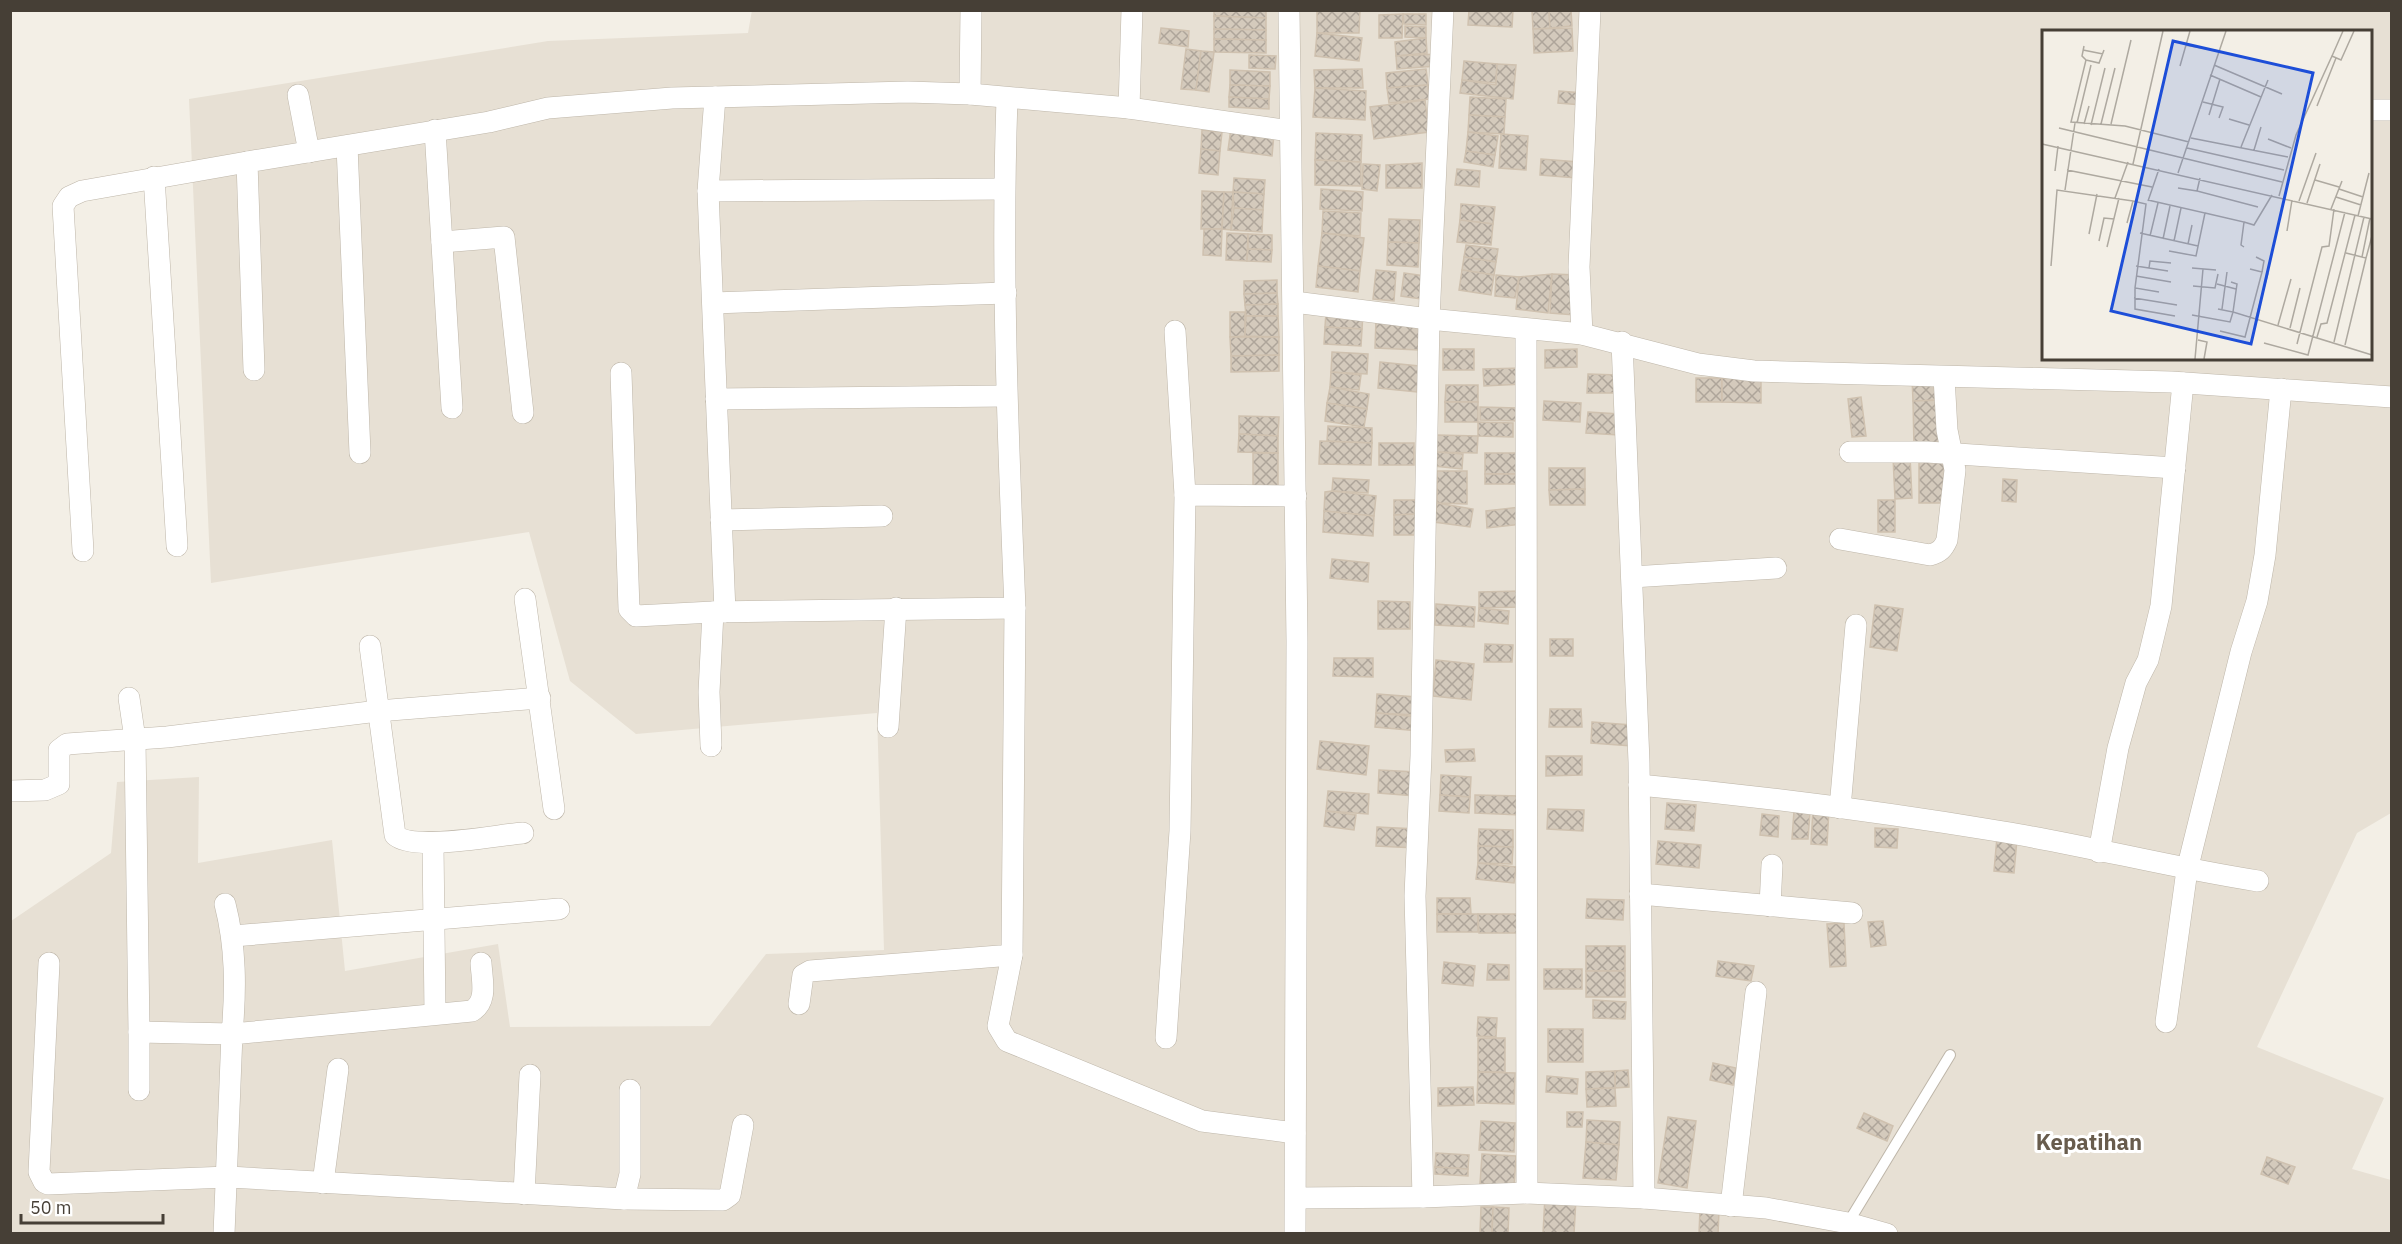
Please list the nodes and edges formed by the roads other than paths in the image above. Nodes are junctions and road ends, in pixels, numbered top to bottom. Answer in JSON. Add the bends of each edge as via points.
{"nodes":[{"id":1,"x":971,"y":10,"type":"edge"},
{"id":2,"x":1132,"y":10,"type":"edge"},
{"id":3,"x":1289,"y":10,"type":"edge"},
{"id":4,"x":1443,"y":10,"type":"edge"},
{"id":5,"x":1590,"y":10,"type":"edge"},
{"id":6,"x":970,"y":94,"type":"junction"},
{"id":7,"x":298,"y":95,"type":"dead end"},
{"id":8,"x":715,"y":97,"type":"junction"},
{"id":9,"x":1007,"y":99,"type":"junction"},
{"id":10,"x":1129,"y":108,"type":"junction"},
{"id":11,"x":2372,"y":110,"type":"edge"},
{"id":12,"x":2391,"y":110,"type":"edge"},
{"id":13,"x":435,"y":130,"type":"junction"},
{"id":14,"x":1290,"y":130,"type":"junction"},
{"id":15,"x":347,"y":146,"type":"junction"},
{"id":16,"x":309,"y":152,"type":"junction"},
{"id":17,"x":247,"y":162,"type":"junction"},
{"id":18,"x":154,"y":177,"type":"junction"},
{"id":19,"x":1004,"y":189,"type":"junction"},
{"id":20,"x":708,"y":191,"type":"junction"},
{"id":21,"x":442,"y":242,"type":"junction"},
{"id":22,"x":1006,"y":293,"type":"junction"},
{"id":23,"x":1294,"y":302,"type":"junction"},
{"id":24,"x":713,"y":303,"type":"junction"},
{"id":25,"x":1429,"y":319,"type":"junction"},
{"id":26,"x":1526,"y":329,"type":"junction"},
{"id":27,"x":1175,"y":331,"type":"dead end"},
{"id":28,"x":1582,"y":334,"type":"junction"},
{"id":29,"x":1622,"y":342,"type":"junction"},
{"id":30,"x":254,"y":370,"type":"dead end"},
{"id":31,"x":621,"y":374,"type":"dead end"},
{"id":32,"x":1944,"y":377,"type":"junction"},
{"id":33,"x":2183,"y":383,"type":"junction"},
{"id":34,"x":2281,"y":390,"type":"junction"},
{"id":35,"x":1006,"y":396,"type":"junction"},
{"id":36,"x":2391,"y":397,"type":"edge"},
{"id":37,"x":716,"y":399,"type":"junction"},
{"id":38,"x":452,"y":408,"type":"dead end"},
{"id":39,"x":523,"y":413,"type":"dead end"},
{"id":40,"x":1850,"y":452,"type":"dead end"},
{"id":41,"x":360,"y":453,"type":"dead end"},
{"id":42,"x":1952,"y":456,"type":"junction"},
{"id":43,"x":2175,"y":468,"type":"junction"},
{"id":44,"x":1185,"y":495,"type":"junction"},
{"id":45,"x":1296,"y":496,"type":"junction"},
{"id":46,"x":882,"y":516,"type":"dead end"},
{"id":47,"x":720,"y":520,"type":"junction"},
{"id":48,"x":1840,"y":539,"type":"dead end"},
{"id":49,"x":177,"y":546,"type":"dead end"},
{"id":50,"x":83,"y":551,"type":"dead end"},
{"id":51,"x":1776,"y":568,"type":"dead end"},
{"id":52,"x":1632,"y":577,"type":"junction"},
{"id":53,"x":525,"y":599,"type":"dead end"},
{"id":54,"x":896,"y":608,"type":"junction"},
{"id":55,"x":1015,"y":608,"type":"junction"},
{"id":56,"x":719,"y":612,"type":"junction"},
{"id":57,"x":1856,"y":625,"type":"dead end"},
{"id":58,"x":370,"y":646,"type":"dead end"},
{"id":59,"x":129,"y":698,"type":"dead end"},
{"id":60,"x":540,"y":698,"type":"junction"},
{"id":61,"x":378,"y":711,"type":"junction"},
{"id":62,"x":888,"y":727,"type":"dead end"},
{"id":63,"x":135,"y":739,"type":"junction"},
{"id":64,"x":711,"y":746,"type":"dead end"},
{"id":65,"x":1639,"y":785,"type":"junction"},
{"id":66,"x":10,"y":791,"type":"edge"},
{"id":67,"x":1840,"y":808,"type":"junction"},
{"id":68,"x":554,"y":809,"type":"dead end"},
{"id":69,"x":523,"y":833,"type":"dead end"},
{"id":70,"x":433,"y":844,"type":"junction"},
{"id":71,"x":2099,"y":852,"type":"junction"},
{"id":72,"x":1772,"y":865,"type":"dead end"},
{"id":73,"x":2187,"y":870,"type":"junction"},
{"id":74,"x":2259,"y":881,"type":"dead end"},
{"id":75,"x":1640,"y":894,"type":"junction"},
{"id":76,"x":225,"y":904,"type":"dead end"},
{"id":77,"x":1770,"y":906,"type":"junction"},
{"id":78,"x":560,"y":909,"type":"dead end"},
{"id":79,"x":1852,"y":913,"type":"dead end"},
{"id":80,"x":434,"y":918,"type":"junction"},
{"id":81,"x":233,"y":936,"type":"junction"},
{"id":82,"x":1012,"y":955,"type":"junction"},
{"id":83,"x":50,"y":963,"type":"dead end"},
{"id":84,"x":481,"y":963,"type":"dead end"},
{"id":85,"x":1756,"y":992,"type":"dead end"},
{"id":86,"x":799,"y":1004,"type":"dead end"},
{"id":87,"x":435,"y":1013,"type":"junction"},
{"id":88,"x":2166,"y":1022,"type":"dead end"},
{"id":89,"x":139,"y":1032,"type":"junction"},
{"id":90,"x":232,"y":1034,"type":"junction"},
{"id":91,"x":1166,"y":1038,"type":"dead end"},
{"id":92,"x":1950,"y":1055,"type":"dead end"},
{"id":93,"x":338,"y":1069,"type":"dead end"},
{"id":94,"x":530,"y":1075,"type":"dead end"},
{"id":95,"x":139,"y":1090,"type":"dead end"},
{"id":96,"x":630,"y":1090,"type":"dead end"},
{"id":97,"x":742,"y":1125,"type":"dead end"},
{"id":98,"x":1295,"y":1133,"type":"junction"},
{"id":99,"x":228,"y":1177,"type":"junction"},
{"id":100,"x":323,"y":1183,"type":"junction"},
{"id":101,"x":1527,"y":1193,"type":"junction"},
{"id":102,"x":524,"y":1194,"type":"junction"},
{"id":103,"x":1423,"y":1197,"type":"junction"},
{"id":104,"x":1296,"y":1198,"type":"junction"},
{"id":105,"x":1644,"y":1198,"type":"junction"},
{"id":106,"x":624,"y":1199,"type":"junction"},
{"id":107,"x":1731,"y":1206,"type":"junction"},
{"id":108,"x":1848,"y":1223,"type":"junction"},
{"id":109,"x":224,"y":1233,"type":"edge"},
{"id":110,"x":1295,"y":1233,"type":"edge"},
{"id":111,"x":1887,"y":1233,"type":"edge"}],
"edges":[{"from":1,"to":6,"type":"street"},
{"from":2,"to":10,"type":"street"},
{"from":3,"to":14,"type":"street"},
{"from":4,"to":25,"type":"street"},
{"from":5,"to":28,"type":"street","via":[[1579,267]]},
{"from":6,"to":8,"type":"street"},
{"from":6,"to":9,"type":"street"},
{"from":7,"to":16,"type":"street"},
{"from":8,"to":13,"type":"street","via":[[548,108]]},
{"from":8,"to":20,"type":"street"},
{"from":9,"to":10,"type":"street"},
{"from":9,"to":19,"type":"street"},
{"from":10,"to":14,"type":"street"},
{"from":11,"to":12,"type":"street"},
{"from":13,"to":15,"type":"street"},
{"from":13,"to":21,"type":"street"},
{"from":14,"to":23,"type":"street"},
{"from":15,"to":16,"type":"street"},
{"from":15,"to":41,"type":"street"},
{"from":16,"to":17,"type":"street"},
{"from":17,"to":18,"type":"street"},
{"from":17,"to":30,"type":"street"},
{"from":18,"to":49,"type":"street"},
{"from":18,"to":50,"type":"street","via":[[82,191],[69,196],[63,206]]},
{"from":19,"to":20,"type":"street"},
{"from":19,"to":22,"type":"street"},
{"from":20,"to":24,"type":"street"},
{"from":21,"to":38,"type":"street"},
{"from":21,"to":39,"type":"street","via":[[504,237]]},
{"from":22,"to":24,"type":"street"},
{"from":22,"to":35,"type":"street"},
{"from":23,"to":25,"type":"street"},
{"from":23,"to":45,"type":"street"},
{"from":24,"to":37,"type":"street"},
{"from":25,"to":26,"type":"street"},
{"from":25,"to":103,"type":"street","via":[[1415,896]]},
{"from":26,"to":28,"type":"street"},
{"from":26,"to":101,"type":"street"},
{"from":27,"to":44,"type":"street"},
{"from":28,"to":29,"type":"street"},
{"from":29,"to":32,"type":"street","via":[[1698,364],[1754,371]]},
{"from":29,"to":52,"type":"street"},
{"from":31,"to":56,"type":"street","via":[[629,609],[636,616]]},
{"from":32,"to":33,"type":"street"},
{"from":32,"to":42,"type":"street"},
{"from":33,"to":34,"type":"street"},
{"from":33,"to":43,"type":"street"},
{"from":34,"to":36,"type":"street"},
{"from":34,"to":73,"type":"street","via":[[2257,601]]},
{"from":35,"to":37,"type":"street"},
{"from":35,"to":55,"type":"street"},
{"from":37,"to":47,"type":"street"},
{"from":40,"to":42,"type":"street","via":[[1927,452]]},
{"from":42,"to":43,"type":"street"},
{"from":42,"to":48,"type":"street","via":[[1954,487],[1947,540],[1940,552],[1930,555]]},
{"from":43,"to":71,"type":"street","via":[[2162,606],[2118,748]]},
{"from":44,"to":45,"type":"street"},
{"from":44,"to":91,"type":"street","via":[[1180,831]]},
{"from":45,"to":98,"type":"street"},
{"from":46,"to":47,"type":"street"},
{"from":47,"to":56,"type":"street"},
{"from":51,"to":52,"type":"street"},
{"from":52,"to":65,"type":"street"},
{"from":53,"to":60,"type":"street"},
{"from":54,"to":55,"type":"street"},
{"from":54,"to":56,"type":"street"},
{"from":54,"to":62,"type":"street"},
{"from":55,"to":82,"type":"street"},
{"from":56,"to":64,"type":"street","via":[[709,692]]},
{"from":57,"to":67,"type":"street"},
{"from":58,"to":61,"type":"street"},
{"from":59,"to":63,"type":"street"},
{"from":60,"to":61,"type":"street"},
{"from":60,"to":68,"type":"street"},
{"from":61,"to":63,"type":"street"},
{"from":61,"to":70,"type":"street","via":[[395,835]]},
{"from":63,"to":66,"type":"street","via":[[67,744],[59,750],[59,784],[45,790]]},
{"from":63,"to":89,"type":"street"},
{"from":65,"to":67,"type":"street","via":[[1747,794]]},
{"from":65,"to":75,"type":"street"},
{"from":67,"to":71,"type":"street","via":[[2006,832]]},
{"from":69,"to":70,"type":"street"},
{"from":70,"to":80,"type":"street"},
{"from":71,"to":73,"type":"street"},
{"from":72,"to":77,"type":"street"},
{"from":73,"to":74,"type":"street"},
{"from":73,"to":88,"type":"street"},
{"from":75,"to":77,"type":"street"},
{"from":75,"to":105,"type":"street"},
{"from":76,"to":81,"type":"street"},
{"from":77,"to":79,"type":"street"},
{"from":78,"to":80,"type":"street"},
{"from":80,"to":81,"type":"street"},
{"from":80,"to":87,"type":"street"},
{"from":81,"to":90,"type":"street"},
{"from":82,"to":86,"type":"street","via":[[810,971],[804,975]]},
{"from":82,"to":98,"type":"street","via":[[998,1026],[1007,1041],[1202,1120]]},
{"from":83,"to":99,"type":"street","via":[[39,1172],[44,1182]]},
{"from":84,"to":87,"type":"street","via":[[480,1006],[472,1011]]},
{"from":85,"to":107,"type":"street"},
{"from":87,"to":90,"type":"street"},
{"from":89,"to":90,"type":"street"},
{"from":89,"to":95,"type":"street"},
{"from":90,"to":99,"type":"street"},
{"from":92,"to":108,"type":"lane"},
{"from":93,"to":100,"type":"street"},
{"from":94,"to":102,"type":"street"},
{"from":96,"to":106,"type":"street","via":[[630,1174]]},
{"from":97,"to":106,"type":"street","via":[[730,1195],[723,1200]]},
{"from":98,"to":104,"type":"street"},
{"from":99,"to":100,"type":"street"},
{"from":99,"to":109,"type":"street"},
{"from":100,"to":102,"type":"street"},
{"from":101,"to":103,"type":"street"},
{"from":101,"to":105,"type":"street"},
{"from":102,"to":106,"type":"street"},
{"from":103,"to":104,"type":"street"},
{"from":104,"to":110,"type":"street"},
{"from":105,"to":107,"type":"street"},
{"from":107,"to":108,"type":"street","via":[[1766,1208]]},
{"from":108,"to":111,"type":"street"}]}
